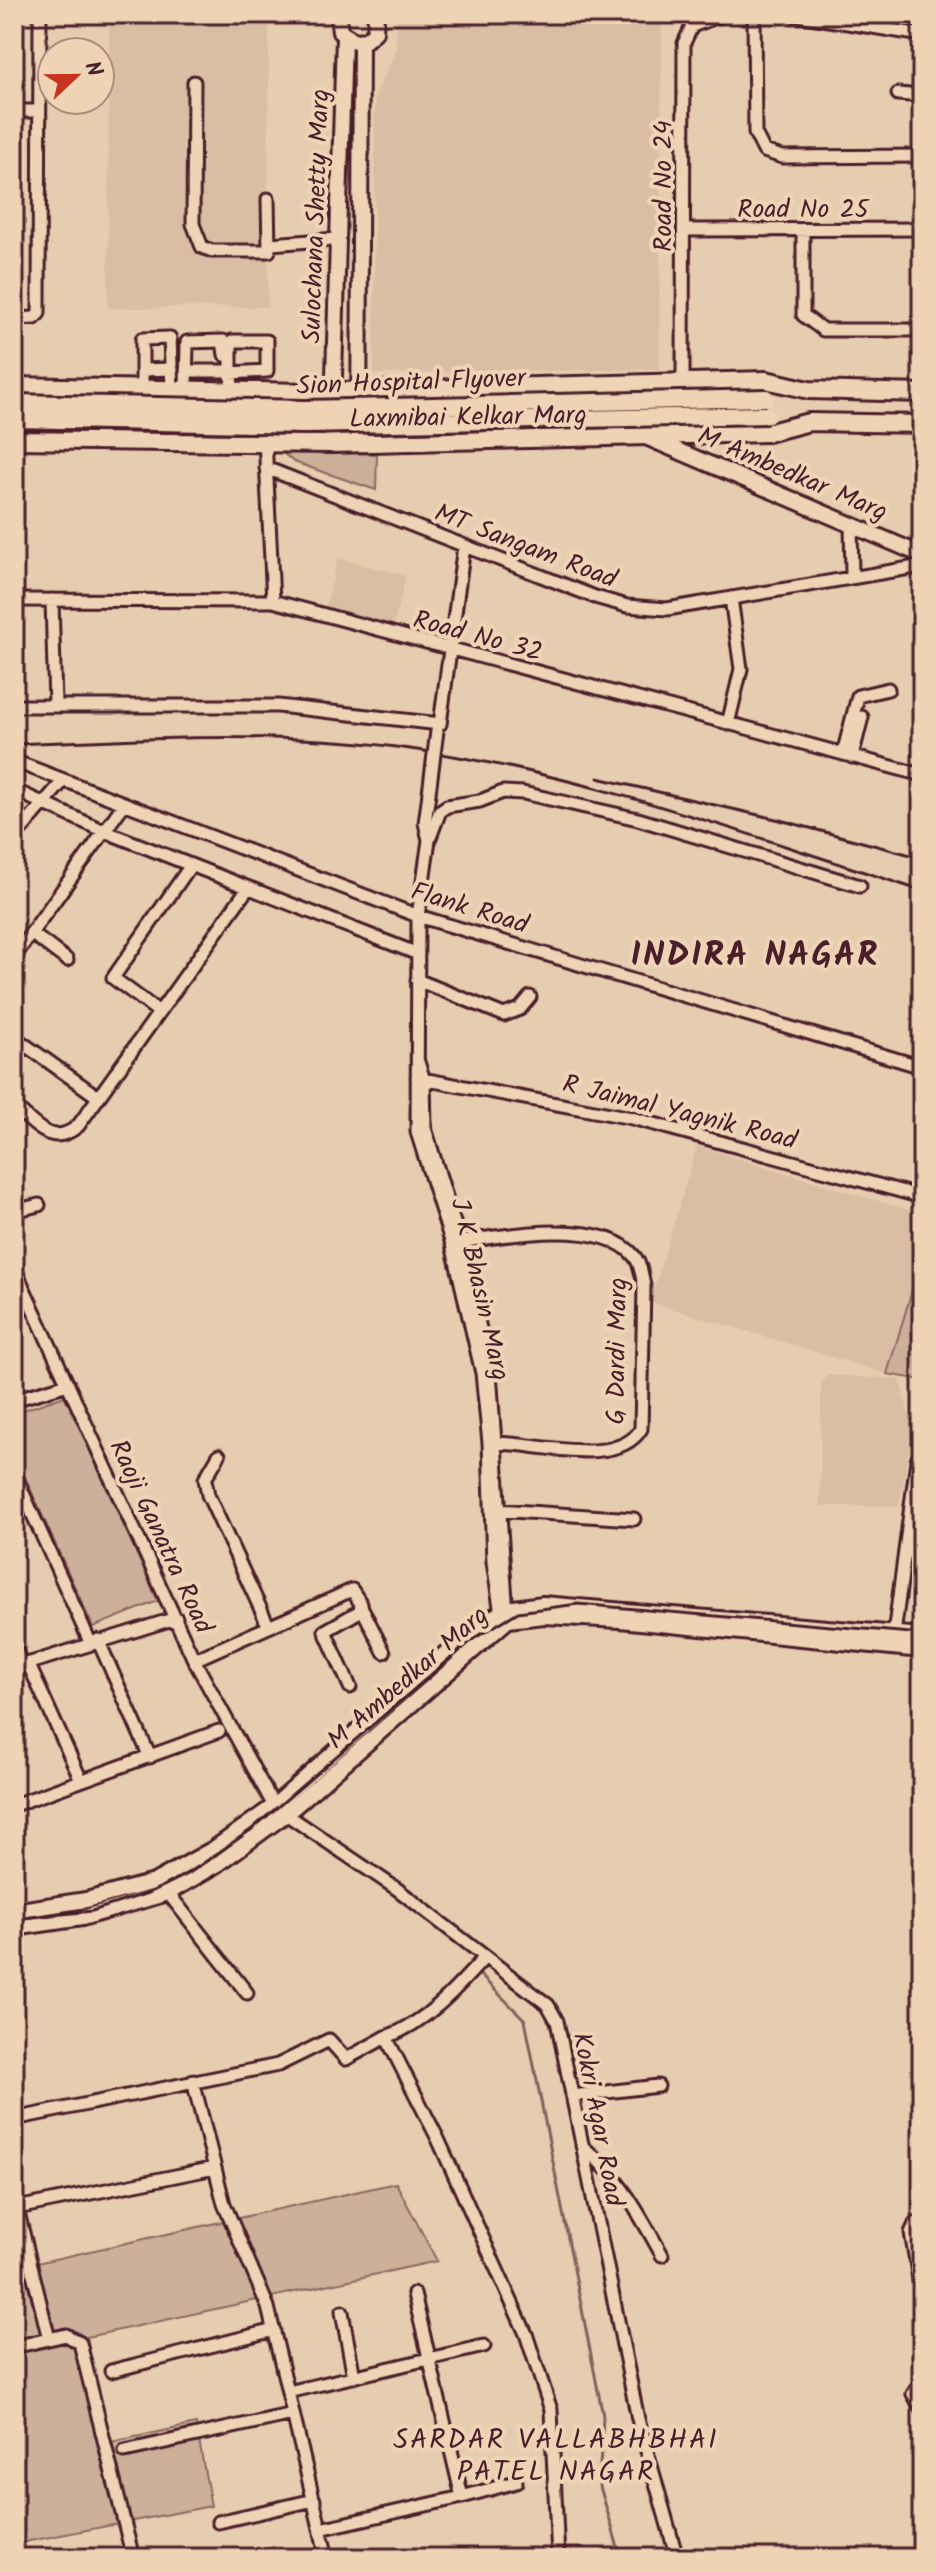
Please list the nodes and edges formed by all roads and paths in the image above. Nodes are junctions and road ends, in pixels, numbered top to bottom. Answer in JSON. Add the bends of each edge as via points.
{"nodes":[{"id":1,"x":40,"y":14,"type":"edge"},
{"id":2,"x":338,"y":14,"type":"edge"},
{"id":3,"x":376,"y":14,"type":"edge"},
{"id":4,"x":724,"y":14,"type":"edge"},
{"id":5,"x":754,"y":14,"type":"edge"},
{"id":6,"x":792,"y":14,"type":"edge"},
{"id":7,"x":922,"y":35,"type":"edge"},
{"id":8,"x":40,"y":36,"type":"edge"},
{"id":9,"x":344,"y":37,"type":"junction"},
{"id":10,"x":361,"y":41,"type":"junction"},
{"id":11,"x":194,"y":82,"type":"dead end"},
{"id":12,"x":898,"y":94,"type":"dead end"},
{"id":13,"x":922,"y":96,"type":"edge"},
{"id":14,"x":14,"y":111,"type":"edge"},
{"id":15,"x":36,"y":111,"type":"edge"},
{"id":16,"x":39,"y":116,"type":"edge"},
{"id":17,"x":922,"y":156,"type":"edge"},
{"id":18,"x":268,"y":199,"type":"dead end"},
{"id":19,"x":922,"y":229,"type":"edge"},
{"id":20,"x":684,"y":230,"type":"junction"},
{"id":21,"x":803,"y":230,"type":"junction"},
{"id":22,"x":338,"y":239,"type":"junction"},
{"id":23,"x":270,"y":244,"type":"junction"},
{"id":24,"x":14,"y":319,"type":"edge"},
{"id":25,"x":922,"y":330,"type":"edge"},
{"id":26,"x":172,"y":369,"type":"junction"},
{"id":27,"x":142,"y":370,"type":"junction"},
{"id":28,"x":186,"y":371,"type":"junction"},
{"id":29,"x":228,"y":372,"type":"junction"},
{"id":30,"x":683,"y":382,"type":"junction"},
{"id":31,"x":14,"y":386,"type":"edge"},
{"id":32,"x":142,"y":389,"type":"junction"},
{"id":33,"x":179,"y":390,"type":"junction"},
{"id":34,"x":359,"y":390,"type":"junction"},
{"id":35,"x":809,"y":390,"type":"junction"},
{"id":36,"x":228,"y":391,"type":"junction"},
{"id":37,"x":335,"y":391,"type":"junction"},
{"id":38,"x":262,"y":392,"type":"junction"},
{"id":39,"x":922,"y":393,"type":"edge"},
{"id":40,"x":14,"y":403,"type":"edge"},
{"id":41,"x":14,"y":419,"type":"edge"},
{"id":42,"x":809,"y":422,"type":"junction"},
{"id":43,"x":922,"y":424,"type":"edge"},
{"id":44,"x":645,"y":437,"type":"junction"},
{"id":45,"x":14,"y":440,"type":"edge"},
{"id":46,"x":265,"y":443,"type":"junction"},
{"id":47,"x":359,"y":443,"type":"junction"},
{"id":48,"x":332,"y":444,"type":"junction"},
{"id":49,"x":266,"y":468,"type":"junction"},
{"id":50,"x":851,"y":524,"type":"junction"},
{"id":51,"x":464,"y":546,"type":"junction"},
{"id":52,"x":922,"y":555,"type":"edge"},
{"id":53,"x":922,"y":566,"type":"edge"},
{"id":54,"x":852,"y":576,"type":"junction"},
{"id":55,"x":731,"y":598,"type":"junction"},
{"id":56,"x":14,"y":600,"type":"edge"},
{"id":57,"x":52,"y":600,"type":"junction"},
{"id":58,"x":273,"y":601,"type":"junction"},
{"id":59,"x":449,"y":650,"type":"junction"},
{"id":60,"x":888,"y":689,"type":"dead end"},
{"id":61,"x":55,"y":705,"type":"junction"},
{"id":62,"x":14,"y":706,"type":"edge"},
{"id":63,"x":848,"y":713,"type":"dead end"},
{"id":64,"x":396,"y":717,"type":"junction"},
{"id":65,"x":862,"y":717,"type":"dead end"},
{"id":66,"x":728,"y":724,"type":"junction"},
{"id":67,"x":844,"y":755,"type":"junction"},
{"id":68,"x":14,"y":761,"type":"edge"},
{"id":69,"x":922,"y":775,"type":"edge"},
{"id":70,"x":63,"y":781,"type":"junction"},
{"id":71,"x":14,"y":790,"type":"edge"},
{"id":72,"x":44,"y":804,"type":"junction"},
{"id":73,"x":124,"y":804,"type":"junction"},
{"id":74,"x":104,"y":831,"type":"junction"},
{"id":75,"x":14,"y":838,"type":"edge"},
{"id":76,"x":429,"y":840,"type":"junction"},
{"id":77,"x":191,"y":865,"type":"junction"},
{"id":78,"x":860,"y":886,"type":"dead end"},
{"id":79,"x":248,"y":888,"type":"junction"},
{"id":80,"x":418,"y":916,"type":"junction"},
{"id":81,"x":31,"y":933,"type":"junction"},
{"id":82,"x":418,"y":954,"type":"junction"},
{"id":83,"x":14,"y":957,"type":"edge"},
{"id":84,"x":67,"y":960,"type":"dead end"},
{"id":85,"x":417,"y":980,"type":"junction"},
{"id":86,"x":530,"y":997,"type":"dead end"},
{"id":87,"x":159,"y":1012,"type":"junction"},
{"id":88,"x":14,"y":1037,"type":"edge"},
{"id":89,"x":922,"y":1067,"type":"edge"},
{"id":90,"x":419,"y":1079,"type":"junction"},
{"id":91,"x":98,"y":1097,"type":"junction"},
{"id":92,"x":14,"y":1106,"type":"edge"},
{"id":93,"x":922,"y":1197,"type":"edge"},
{"id":94,"x":39,"y":1205,"type":"dead end"},
{"id":95,"x":14,"y":1211,"type":"edge"},
{"id":96,"x":456,"y":1243,"type":"junction"},
{"id":97,"x":14,"y":1267,"type":"edge"},
{"id":98,"x":68,"y":1384,"type":"junction"},
{"id":99,"x":14,"y":1400,"type":"edge"},
{"id":100,"x":493,"y":1443,"type":"junction"},
{"id":101,"x":922,"y":1453,"type":"edge"},
{"id":102,"x":219,"y":1455,"type":"dead end"},
{"id":103,"x":14,"y":1473,"type":"edge"},
{"id":104,"x":497,"y":1510,"type":"junction"},
{"id":105,"x":634,"y":1519,"type":"dead end"},
{"id":106,"x":362,"y":1608,"type":"junction"},
{"id":107,"x":504,"y":1616,"type":"junction"},
{"id":108,"x":176,"y":1618,"type":"junction"},
{"id":109,"x":268,"y":1625,"type":"junction"},
{"id":110,"x":922,"y":1636,"type":"edge"},
{"id":111,"x":894,"y":1639,"type":"junction"},
{"id":112,"x":94,"y":1641,"type":"junction"},
{"id":113,"x":14,"y":1647,"type":"edge"},
{"id":114,"x":922,"y":1650,"type":"edge"},
{"id":115,"x":384,"y":1652,"type":"dead end"},
{"id":116,"x":194,"y":1660,"type":"junction"},
{"id":117,"x":21,"y":1665,"type":"edge"},
{"id":118,"x":350,"y":1687,"type":"dead end"},
{"id":119,"x":219,"y":1731,"type":"dead end"},
{"id":120,"x":150,"y":1757,"type":"junction"},
{"id":121,"x":81,"y":1780,"type":"junction"},
{"id":122,"x":14,"y":1805,"type":"edge"},
{"id":123,"x":280,"y":1810,"type":"junction"},
{"id":124,"x":168,"y":1893,"type":"junction"},
{"id":125,"x":20,"y":1910,"type":"edge"},
{"id":126,"x":21,"y":1927,"type":"edge"},
{"id":127,"x":485,"y":1957,"type":"junction"},
{"id":128,"x":247,"y":1993,"type":"dead end"},
{"id":129,"x":386,"y":2037,"type":"junction"},
{"id":130,"x":193,"y":2081,"type":"junction"},
{"id":131,"x":658,"y":2086,"type":"dead end"},
{"id":132,"x":572,"y":2096,"type":"junction"},
{"id":133,"x":14,"y":2119,"type":"edge"},
{"id":134,"x":582,"y":2146,"type":"junction"},
{"id":135,"x":215,"y":2168,"type":"junction"},
{"id":136,"x":14,"y":2196,"type":"edge"},
{"id":137,"x":17,"y":2208,"type":"junction"},
{"id":138,"x":922,"y":2221,"type":"edge"},
{"id":139,"x":662,"y":2255,"type":"dead end"},
{"id":140,"x":414,"y":2294,"type":"dead end"},
{"id":141,"x":922,"y":2295,"type":"edge"},
{"id":142,"x":342,"y":2312,"type":"dead end"},
{"id":143,"x":274,"y":2330,"type":"junction"},
{"id":144,"x":49,"y":2339,"type":"junction"},
{"id":145,"x":484,"y":2346,"type":"dead end"},
{"id":146,"x":14,"y":2347,"type":"edge"},
{"id":147,"x":429,"y":2360,"type":"junction"},
{"id":148,"x":111,"y":2371,"type":"dead end"},
{"id":149,"x":354,"y":2377,"type":"junction"},
{"id":150,"x":922,"y":2380,"type":"edge"},
{"id":151,"x":288,"y":2392,"type":"junction"},
{"id":152,"x":922,"y":2409,"type":"edge"},
{"id":153,"x":293,"y":2414,"type":"junction"},
{"id":154,"x":125,"y":2451,"type":"dead end"},
{"id":155,"x":516,"y":2482,"type":"dead end"},
{"id":156,"x":462,"y":2497,"type":"junction"},
{"id":157,"x":314,"y":2500,"type":"junction"},
{"id":158,"x":218,"y":2522,"type":"dead end"},
{"id":159,"x":320,"y":2529,"type":"junction"},
{"id":160,"x":133,"y":2558,"type":"edge"},
{"id":161,"x":327,"y":2558,"type":"edge"},
{"id":162,"x":558,"y":2558,"type":"edge"},
{"id":163,"x":677,"y":2558,"type":"edge"}],
"edges":[{"from":1,"to":8,"type":"street"},
{"from":2,"to":9,"type":"main road","name":"Sulochana Shetty Marg"},
{"from":3,"to":10,"type":"main road","name":"Sulochana Shetty Marg","via":[[375,32]]},
{"from":4,"to":20,"type":"street","name":"Road No 24","via":[[692,26],[684,43]]},
{"from":5,"to":17,"type":"street","via":[[755,133],[764,151],[782,157]]},
{"from":6,"to":7,"type":"street"},
{"from":9,"to":10,"type":"main road"},
{"from":9,"to":22,"type":"main road","name":"Sulochana Shetty Marg"},
{"from":10,"to":34,"type":"main road","name":"Sulochana Shetty Marg"},
{"from":11,"to":23,"type":"street","via":[[196,237],[212,251],[269,251]]},
{"from":12,"to":13,"type":"street"},
{"from":14,"to":15,"type":"street"},
{"from":16,"to":24,"type":"street","via":[[39,313]]},
{"from":18,"to":23,"type":"street"},
{"from":19,"to":21,"type":"street","name":"Road No 25"},
{"from":20,"to":21,"type":"street","name":"Road No 25"},
{"from":20,"to":30,"type":"street","name":"Road No 24"},
{"from":21,"to":25,"type":"street","via":[[807,321],[823,330]]},
{"from":22,"to":23,"type":"street"},
{"from":22,"to":37,"type":"main road","name":"Sulochana Shetty Marg"},
{"from":26,"to":27,"type":"street"},
{"from":26,"to":27,"type":"street","via":[[172,339],[144,338]]},
{"from":26,"to":33,"type":"street"},
{"from":27,"to":32,"type":"street"},
{"from":28,"to":29,"type":"street"},
{"from":28,"to":29,"type":"street","via":[[187,342],[223,341]]},
{"from":28,"to":33,"type":"street"},
{"from":29,"to":36,"type":"street"},
{"from":30,"to":34,"type":"highway","name":"Laxmibai Kelkar Marg"},
{"from":30,"to":35,"type":"highway","name":"Laxmibai Kelkar Marg","via":[[766,380]]},
{"from":31,"to":32,"type":"highway","name":"Laxmibai Kelkar Marg"},
{"from":32,"to":33,"type":"highway","name":"Laxmibai Kelkar Marg"},
{"from":33,"to":36,"type":"highway","name":"Laxmibai Kelkar Marg"},
{"from":34,"to":37,"type":"highway","name":"Laxmibai Kelkar Marg"},
{"from":34,"to":47,"type":"main road","name":"Sulochana Shetty Marg"},
{"from":35,"to":39,"type":"highway","name":"Laxmibai Kelkar Marg"},
{"from":35,"to":40,"type":"highway","name":"Sion Hospital Flyover","bridge":true,"via":[[766,398],[305,409]]},
{"from":36,"to":38,"type":"highway","name":"Laxmibai Kelkar Marg"},
{"from":37,"to":38,"type":"highway","name":"Laxmibai Kelkar Marg"},
{"from":37,"to":48,"type":"main road","name":"Sulochana Shetty Marg"},
{"from":38,"to":46,"type":"street"},
{"from":41,"to":42,"type":"highway","name":"Sion Hospital Flyover","bridge":true,"via":[[305,425],[767,415]]},
{"from":42,"to":43,"type":"highway","name":"Laxmibai Kelkar Marg"},
{"from":42,"to":44,"type":"highway","name":"Laxmibai Kelkar Marg","via":[[767,433]]},
{"from":44,"to":47,"type":"highway","name":"Laxmibai Kelkar Marg"},
{"from":44,"to":50,"type":"main road","name":"M Ambedkar Marg"},
{"from":45,"to":46,"type":"highway","name":"Laxmibai Kelkar Marg"},
{"from":46,"to":48,"type":"highway","name":"Laxmibai Kelkar Marg"},
{"from":46,"to":49,"type":"street"},
{"from":47,"to":48,"type":"highway","name":"Laxmibai Kelkar Marg"},
{"from":49,"to":51,"type":"street","name":"MT Sangam Road"},
{"from":49,"to":58,"type":"street"},
{"from":50,"to":52,"type":"main road","name":"M Ambedkar Marg"},
{"from":50,"to":54,"type":"street"},
{"from":51,"to":55,"type":"street","name":"MT Sangam Road","via":[[627,606],[667,609]]},
{"from":51,"to":59,"type":"street"},
{"from":53,"to":54,"type":"street","name":"MT Sangam Road"},
{"from":54,"to":55,"type":"street","name":"MT Sangam Road"},
{"from":55,"to":66,"type":"street","via":[[741,669]]},
{"from":56,"to":57,"type":"street","name":"Road No 32"},
{"from":57,"to":58,"type":"street","name":"Road No 32"},
{"from":57,"to":61,"type":"street"},
{"from":58,"to":59,"type":"street","name":"Road No 32"},
{"from":59,"to":64,"type":"street","via":[[440,724]]},
{"from":59,"to":66,"type":"street","name":"Road No 32"},
{"from":60,"to":67,"type":"street","via":[[858,696]]},
{"from":61,"to":62,"type":"street"},
{"from":61,"to":64,"type":"street","via":[[278,706]]},
{"from":63,"to":67,"type":"street"},
{"from":64,"to":76,"type":"street","bridge":true,"via":[[401,725],[437,731],[425,823]]},
{"from":65,"to":67,"type":"street"},
{"from":66,"to":67,"type":"street","name":"Road No 32"},
{"from":67,"to":69,"type":"street","name":"Road No 32"},
{"from":68,"to":70,"type":"street","name":"Flank Road"},
{"from":70,"to":72,"type":"street"},
{"from":70,"to":73,"type":"street","name":"Flank Road"},
{"from":71,"to":72,"type":"street"},
{"from":72,"to":74,"type":"street"},
{"from":72,"to":75,"type":"street"},
{"from":73,"to":74,"type":"street"},
{"from":73,"to":80,"type":"street","name":"Flank Road"},
{"from":74,"to":77,"type":"street"},
{"from":74,"to":81,"type":"street"},
{"from":76,"to":78,"type":"street","via":[[447,806],[503,792],[523,793],[638,819]]},
{"from":76,"to":80,"type":"street","name":"J K Bhasin Marg"},
{"from":77,"to":79,"type":"street"},
{"from":77,"to":87,"type":"street","via":[[113,978]]},
{"from":79,"to":82,"type":"street"},
{"from":79,"to":87,"type":"street"},
{"from":80,"to":82,"type":"street","name":"J K Bhasin Marg"},
{"from":80,"to":89,"type":"street","name":"Flank Road"},
{"from":81,"to":83,"type":"street"},
{"from":81,"to":84,"type":"street"},
{"from":82,"to":85,"type":"street","name":"J K Bhasin Marg"},
{"from":85,"to":86,"type":"street","via":[[504,1015],[520,1009]]},
{"from":85,"to":90,"type":"street","name":"J K Bhasin Marg"},
{"from":87,"to":91,"type":"street"},
{"from":88,"to":91,"type":"street"},
{"from":90,"to":93,"type":"street","name":"R Jaimal Yagnik Road","via":[[632,1118]]},
{"from":90,"to":96,"type":"street","name":"J K Bhasin Marg","via":[[426,1147]]},
{"from":91,"to":92,"type":"street","via":[[78,1126],[59,1138],[50,1137]]},
{"from":94,"to":95,"type":"street"},
{"from":96,"to":100,"type":"street","name":"J K Bhasin Marg"},
{"from":96,"to":100,"type":"street","name":"G Dardi Marg","via":[[558,1232],[596,1234],[622,1244],[636,1257],[643,1278],[641,1429],[633,1442],[614,1450]]},
{"from":97,"to":98,"type":"street","name":"Raoji Ganatra Road"},
{"from":98,"to":99,"type":"street"},
{"from":98,"to":108,"type":"street","name":"Raoji Ganatra Road"},
{"from":100,"to":104,"type":"street","name":"J K Bhasin Marg"},
{"from":101,"to":111,"type":"street"},
{"from":102,"to":109,"type":"street","via":[[205,1479],[208,1495]]},
{"from":103,"to":112,"type":"street"},
{"from":104,"to":105,"type":"street"},
{"from":104,"to":107,"type":"street","name":"J K Bhasin Marg","via":[[493,1562]]},
{"from":106,"to":109,"type":"street","via":[[355,1592],[348,1590]]},
{"from":106,"to":115,"type":"street"},
{"from":106,"to":118,"type":"street","via":[[325,1631]]},
{"from":107,"to":111,"type":"main road","name":"M Ambedkar Marg"},
{"from":107,"to":123,"type":"main road","name":"M Ambedkar Marg"},
{"from":108,"to":112,"type":"street"},
{"from":108,"to":116,"type":"street","name":"Raoji Ganatra Road"},
{"from":109,"to":116,"type":"street"},
{"from":110,"to":111,"type":"main road"},
{"from":111,"to":114,"type":"main road","name":"M Ambedkar Marg"},
{"from":112,"to":117,"type":"street"},
{"from":112,"to":120,"type":"street"},
{"from":113,"to":117,"type":"street"},
{"from":116,"to":123,"type":"street","name":"Raoji Ganatra Road"},
{"from":117,"to":121,"type":"street"},
{"from":119,"to":120,"type":"street"},
{"from":120,"to":121,"type":"street"},
{"from":121,"to":122,"type":"street"},
{"from":123,"to":124,"type":"main road","name":"M Ambedkar Marg","via":[[218,1864]]},
{"from":123,"to":125,"type":"main road","via":[[154,1882]]},
{"from":123,"to":127,"type":"street","name":"Kokri Agar Road"},
{"from":124,"to":126,"type":"main road","name":"M Ambedkar Marg","via":[[82,1918]]},
{"from":124,"to":128,"type":"street"},
{"from":125,"to":126,"type":"main road"},
{"from":127,"to":129,"type":"street","via":[[406,2030]]},
{"from":127,"to":132,"type":"street","name":"Kokri Agar Road","via":[[548,2005],[557,2021]]},
{"from":129,"to":130,"type":"street","via":[[346,2059],[329,2040],[278,2065]]},
{"from":129,"to":162,"type":"street","via":[[513,2306],[547,2397]]},
{"from":130,"to":133,"type":"street"},
{"from":130,"to":135,"type":"street"},
{"from":131,"to":132,"type":"street"},
{"from":132,"to":134,"type":"street","name":"Kokri Agar Road"},
{"from":134,"to":139,"type":"street","via":[[606,2165],[629,2196]]},
{"from":134,"to":163,"type":"street","name":"Kokri Agar Road","via":[[638,2419]]},
{"from":135,"to":137,"type":"street"},
{"from":135,"to":143,"type":"street"},
{"from":136,"to":137,"type":"street"},
{"from":137,"to":144,"type":"street"},
{"from":138,"to":141,"type":"street","via":[[911,2233]]},
{"from":140,"to":147,"type":"street"},
{"from":142,"to":149,"type":"street"},
{"from":143,"to":148,"type":"street"},
{"from":143,"to":151,"type":"street"},
{"from":144,"to":146,"type":"street"},
{"from":144,"to":160,"type":"street","via":[[66,2335],[80,2343]]},
{"from":145,"to":147,"type":"street"},
{"from":147,"to":149,"type":"street"},
{"from":147,"to":156,"type":"street"},
{"from":149,"to":151,"type":"street"},
{"from":150,"to":152,"type":"street","via":[[913,2394]]},
{"from":151,"to":153,"type":"street"},
{"from":153,"to":154,"type":"street"},
{"from":153,"to":157,"type":"street"},
{"from":155,"to":156,"type":"street"},
{"from":156,"to":159,"type":"street"},
{"from":157,"to":158,"type":"street"},
{"from":157,"to":159,"type":"street"},
{"from":159,"to":161,"type":"street"}]}
